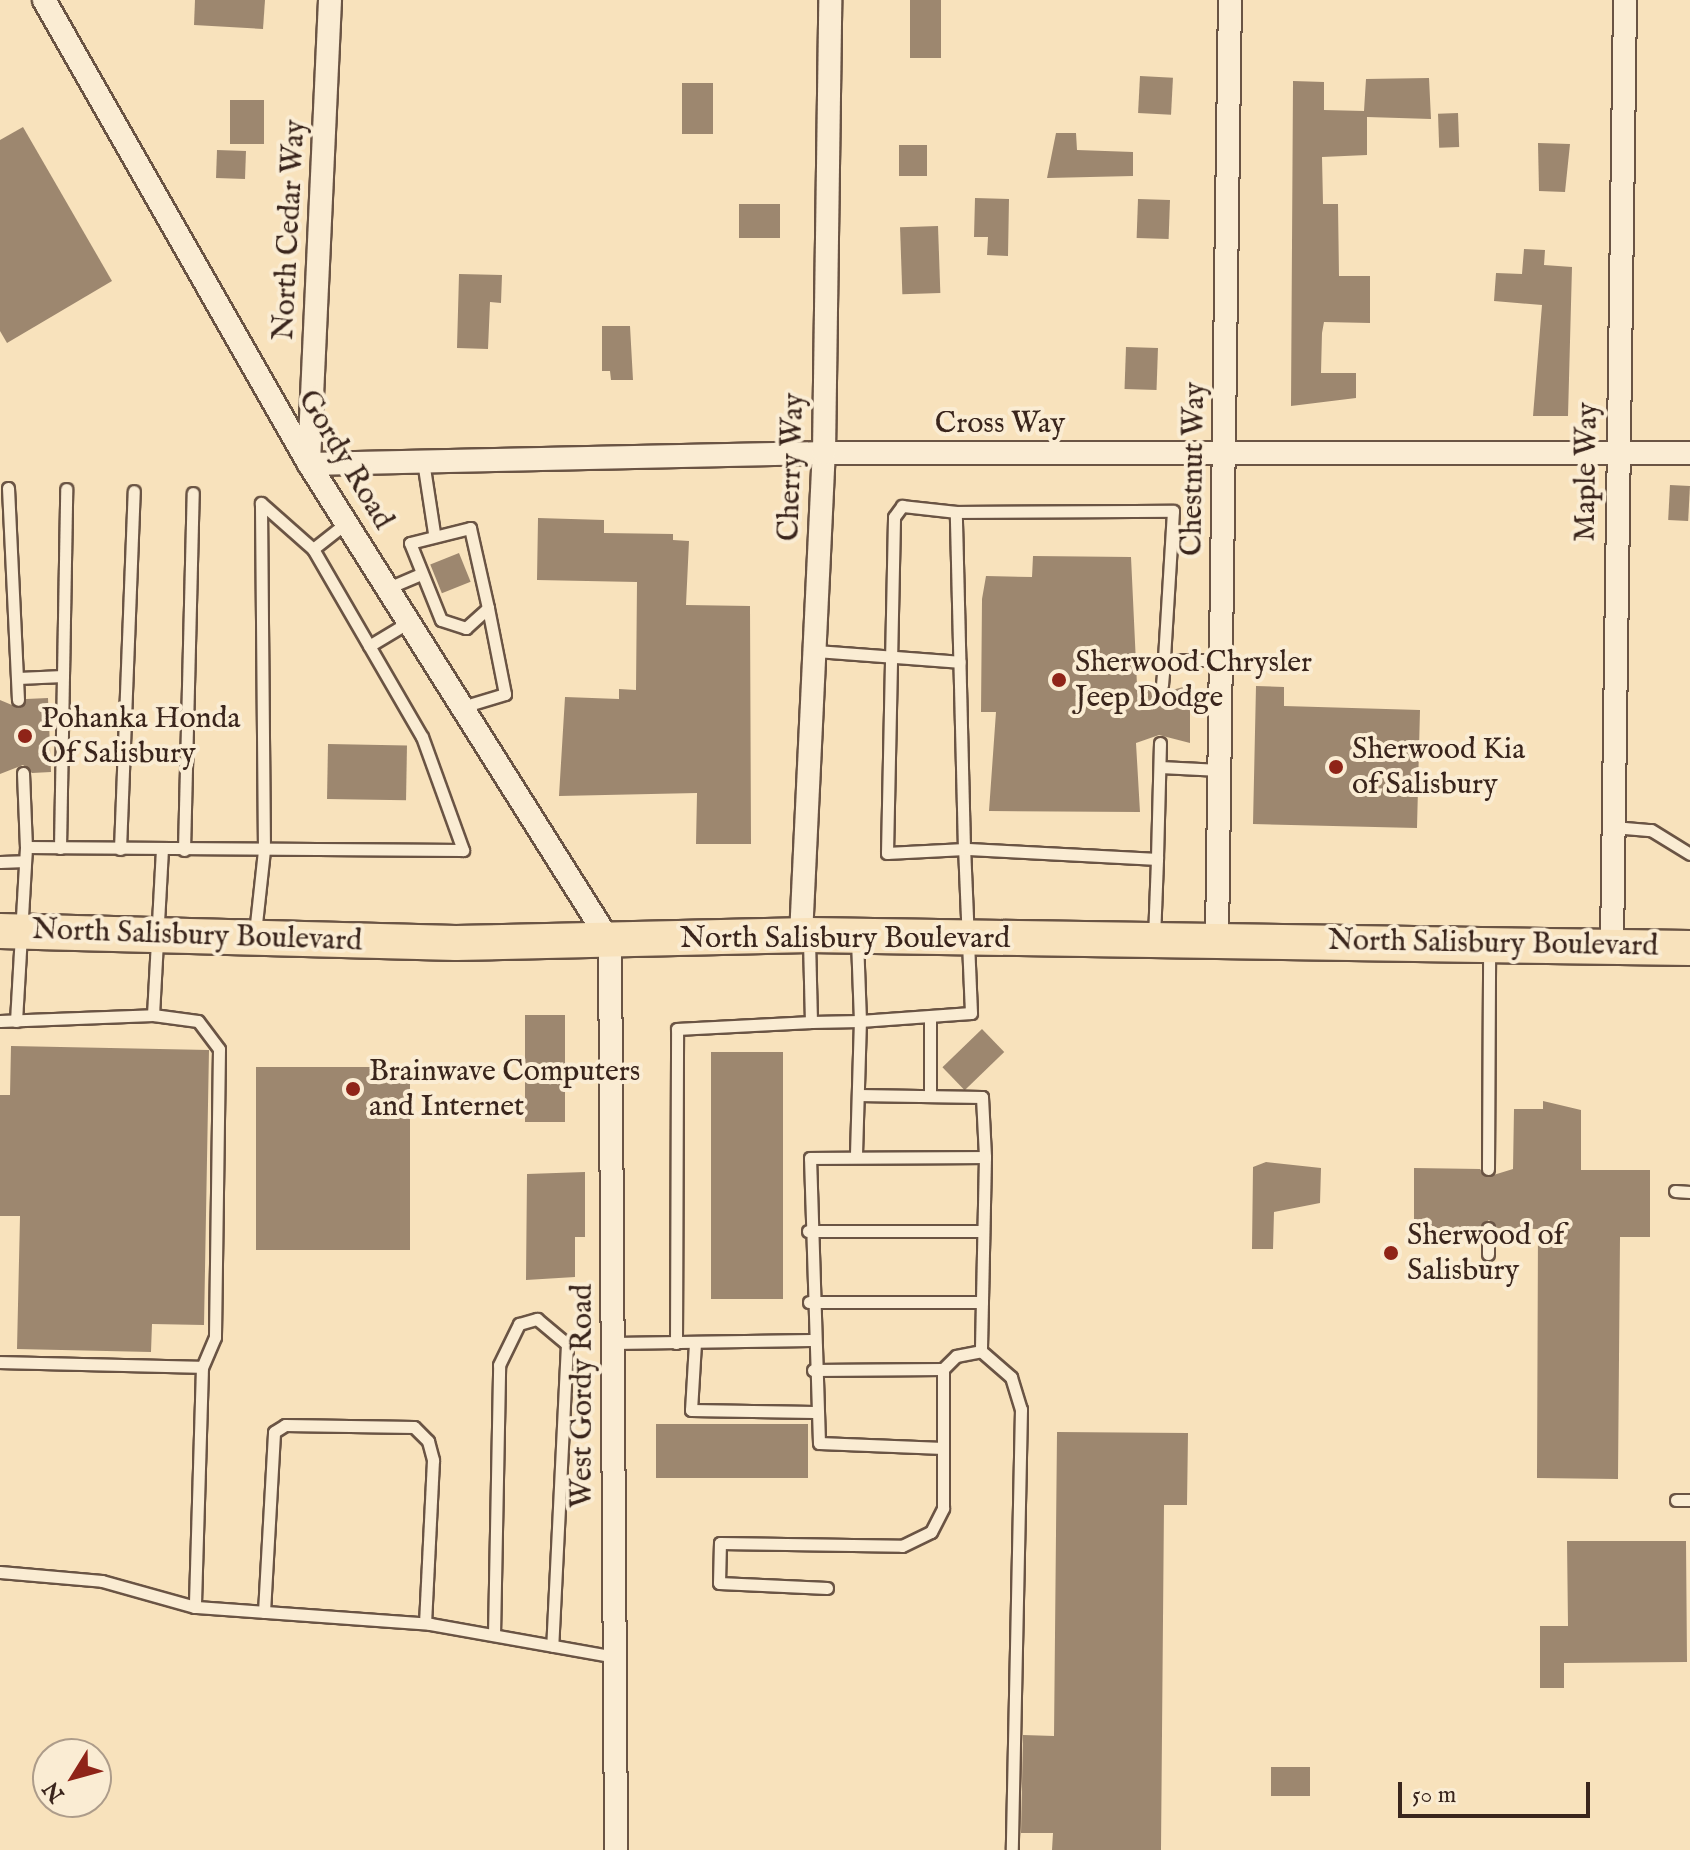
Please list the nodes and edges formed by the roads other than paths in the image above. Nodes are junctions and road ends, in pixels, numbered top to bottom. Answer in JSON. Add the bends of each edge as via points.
{"nodes":[{"id":1,"x":44,"y":0,"type":"edge"},
{"id":2,"x":330,"y":0,"type":"edge"},
{"id":3,"x":830,"y":0,"type":"edge"},
{"id":4,"x":1230,"y":0,"type":"edge"},
{"id":5,"x":1625,"y":0,"type":"edge"},
{"id":6,"x":1616,"y":452,"type":"junction"},
{"id":7,"x":824,"y":453,"type":"junction"},
{"id":8,"x":1690,"y":453,"type":"edge"},
{"id":9,"x":1224,"y":455,"type":"junction"},
{"id":10,"x":423,"y":461,"type":"junction"},
{"id":11,"x":309,"y":464,"type":"junction"},
{"id":12,"x":8,"y":488,"type":"dead end"},
{"id":13,"x":66,"y":489,"type":"dead end"},
{"id":14,"x":134,"y":491,"type":"dead end"},
{"id":15,"x":193,"y":493,"type":"dead end"},
{"id":16,"x":956,"y":512,"type":"junction"},
{"id":17,"x":346,"y":523,"type":"junction"},
{"id":18,"x":434,"y":533,"type":"junction"},
{"id":19,"x":313,"y":549,"type":"junction"},
{"id":20,"x":421,"y":574,"type":"junction"},
{"id":21,"x":388,"y":588,"type":"junction"},
{"id":22,"x":488,"y":608,"type":"junction"},
{"id":23,"x":409,"y":622,"type":"junction"},
{"id":24,"x":369,"y":646,"type":"junction"},
{"id":25,"x":815,"y":651,"type":"junction"},
{"id":26,"x":891,"y":657,"type":"junction"},
{"id":27,"x":1164,"y":660,"type":"junction"},
{"id":28,"x":1221,"y":660,"type":"junction"},
{"id":29,"x":960,"y":662,"type":"junction"},
{"id":30,"x":63,"y":676,"type":"junction"},
{"id":31,"x":18,"y":678,"type":"junction"},
{"id":32,"x":1162,"y":685,"type":"dead end"},
{"id":33,"x":18,"y":700,"type":"dead end"},
{"id":34,"x":462,"y":707,"type":"junction"},
{"id":35,"x":1160,"y":743,"type":"dead end"},
{"id":36,"x":1160,"y":767,"type":"junction"},
{"id":37,"x":1220,"y":770,"type":"junction"},
{"id":38,"x":23,"y":773,"type":"dead end"},
{"id":39,"x":1613,"y":827,"type":"junction"},
{"id":40,"x":26,"y":847,"type":"junction"},
{"id":41,"x":60,"y":848,"type":"junction"},
{"id":42,"x":120,"y":849,"type":"junction"},
{"id":43,"x":964,"y":849,"type":"junction"},
{"id":44,"x":162,"y":850,"type":"junction"},
{"id":45,"x":184,"y":850,"type":"junction"},
{"id":46,"x":264,"y":850,"type":"junction"},
{"id":47,"x":1690,"y":854,"type":"edge"},
{"id":48,"x":1157,"y":859,"type":"junction"},
{"id":49,"x":25,"y":861,"type":"junction"},
{"id":50,"x":0,"y":862,"type":"edge"},
{"id":51,"x":12,"y":931,"type":"edge"},
{"id":52,"x":157,"y":935,"type":"junction"},
{"id":53,"x":805,"y":936,"type":"junction"},
{"id":54,"x":857,"y":936,"type":"junction"},
{"id":55,"x":971,"y":937,"type":"junction"},
{"id":56,"x":255,"y":938,"type":"junction"},
{"id":57,"x":1154,"y":938,"type":"junction"},
{"id":58,"x":1217,"y":939,"type":"junction"},
{"id":59,"x":610,"y":942,"type":"junction"},
{"id":60,"x":1489,"y":945,"type":"junction"},
{"id":61,"x":1612,"y":945,"type":"junction"},
{"id":62,"x":1690,"y":948,"type":"edge"},
{"id":63,"x":153,"y":1015,"type":"junction"},
{"id":64,"x":930,"y":1018,"type":"junction"},
{"id":65,"x":0,"y":1021,"type":"edge"},
{"id":66,"x":16,"y":1021,"type":"junction"},
{"id":67,"x":860,"y":1021,"type":"junction"},
{"id":68,"x":811,"y":1022,"type":"junction"},
{"id":69,"x":858,"y":1095,"type":"junction"},
{"id":70,"x":930,"y":1095,"type":"junction"},
{"id":71,"x":856,"y":1154,"type":"junction"},
{"id":72,"x":985,"y":1157,"type":"junction"},
{"id":73,"x":1488,"y":1169,"type":"dead end"},
{"id":74,"x":1675,"y":1191,"type":"dead end"},
{"id":75,"x":1690,"y":1192,"type":"edge"},
{"id":76,"x":1488,"y":1228,"type":"dead end"},
{"id":77,"x":808,"y":1231,"type":"junction"},
{"id":78,"x":983,"y":1231,"type":"junction"},
{"id":79,"x":1488,"y":1254,"type":"dead end"},
{"id":80,"x":809,"y":1302,"type":"junction"},
{"id":81,"x":982,"y":1302,"type":"junction"},
{"id":82,"x":811,"y":1340,"type":"junction"},
{"id":83,"x":613,"y":1343,"type":"junction"},
{"id":84,"x":676,"y":1343,"type":"junction"},
{"id":85,"x":695,"y":1343,"type":"junction"},
{"id":86,"x":981,"y":1351,"type":"junction"},
{"id":87,"x":0,"y":1362,"type":"edge"},
{"id":88,"x":202,"y":1367,"type":"junction"},
{"id":89,"x":943,"y":1369,"type":"junction"},
{"id":90,"x":813,"y":1370,"type":"junction"},
{"id":91,"x":814,"y":1412,"type":"junction"},
{"id":92,"x":943,"y":1448,"type":"junction"},
{"id":93,"x":1676,"y":1500,"type":"dead end"},
{"id":94,"x":1690,"y":1500,"type":"edge"},
{"id":95,"x":0,"y":1572,"type":"edge"},
{"id":96,"x":827,"y":1588,"type":"dead end"},
{"id":97,"x":195,"y":1607,"type":"junction"},
{"id":98,"x":264,"y":1612,"type":"junction"},
{"id":99,"x":425,"y":1623,"type":"junction"},
{"id":100,"x":494,"y":1635,"type":"junction"},
{"id":101,"x":552,"y":1646,"type":"junction"},
{"id":102,"x":615,"y":1657,"type":"junction"},
{"id":103,"x":616,"y":1850,"type":"edge"},
{"id":104,"x":1012,"y":1850,"type":"edge"}],
"edges":[{"from":1,"to":11,"type":"street","name":"Gordy Road"},
{"from":2,"to":11,"type":"street","name":"North Cedar Way"},
{"from":3,"to":7,"type":"street","name":"Cherry Way"},
{"from":4,"to":9,"type":"street","name":"Chestnut Way"},
{"from":5,"to":6,"type":"street","name":"Maple Way"},
{"from":6,"to":8,"type":"street","name":"Cross Way"},
{"from":6,"to":9,"type":"street","name":"Cross Way"},
{"from":6,"to":39,"type":"street","name":"Maple Way"},
{"from":7,"to":9,"type":"street","name":"Cross Way"},
{"from":7,"to":10,"type":"street","name":"Cross Way"},
{"from":7,"to":25,"type":"street","name":"Cherry Way"},
{"from":9,"to":28,"type":"street","name":"Chestnut Way"},
{"from":10,"to":11,"type":"street","name":"Cross Way"},
{"from":10,"to":18,"type":"lane"},
{"from":11,"to":17,"type":"street","name":"Gordy Road"},
{"from":12,"to":31,"type":"lane"},
{"from":13,"to":30,"type":"lane"},
{"from":14,"to":42,"type":"lane"},
{"from":15,"to":45,"type":"lane"},
{"from":16,"to":26,"type":"lane","via":[[902,506],[894,517]]},
{"from":16,"to":27,"type":"lane","via":[[1173,511]]},
{"from":16,"to":29,"type":"lane"},
{"from":17,"to":19,"type":"lane"},
{"from":17,"to":21,"type":"street","name":"Gordy Road"},
{"from":18,"to":20,"type":"lane","via":[[410,543]]},
{"from":18,"to":22,"type":"lane","via":[[470,528]]},
{"from":19,"to":24,"type":"lane"},
{"from":19,"to":46,"type":"lane","via":[[261,503]]},
{"from":20,"to":21,"type":"lane"},
{"from":20,"to":22,"type":"lane","via":[[441,620],[466,628]]},
{"from":21,"to":23,"type":"street","name":"Gordy Road"},
{"from":22,"to":34,"type":"lane","via":[[505,694]]},
{"from":23,"to":24,"type":"lane"},
{"from":23,"to":34,"type":"street","name":"Gordy Road"},
{"from":24,"to":46,"type":"lane","via":[[422,737],[463,850]]},
{"from":25,"to":26,"type":"lane"},
{"from":25,"to":53,"type":"street","name":"Cherry Way"},
{"from":26,"to":29,"type":"lane"},
{"from":26,"to":43,"type":"lane","via":[[887,853]]},
{"from":27,"to":28,"type":"lane"},
{"from":27,"to":32,"type":"lane"},
{"from":28,"to":37,"type":"street","name":"Chestnut Way"},
{"from":29,"to":43,"type":"lane"},
{"from":30,"to":31,"type":"lane"},
{"from":30,"to":41,"type":"lane"},
{"from":31,"to":33,"type":"lane"},
{"from":34,"to":59,"type":"street","name":"Gordy Road"},
{"from":35,"to":36,"type":"lane"},
{"from":36,"to":37,"type":"lane"},
{"from":36,"to":48,"type":"lane"},
{"from":37,"to":58,"type":"street","name":"Chestnut Way"},
{"from":38,"to":40,"type":"lane"},
{"from":39,"to":47,"type":"lane","via":[[1651,830]]},
{"from":39,"to":61,"type":"street","name":"Maple Way"},
{"from":40,"to":41,"type":"lane"},
{"from":40,"to":49,"type":"lane"},
{"from":41,"to":42,"type":"lane"},
{"from":42,"to":44,"type":"lane"},
{"from":43,"to":48,"type":"lane"},
{"from":43,"to":55,"type":"lane"},
{"from":44,"to":45,"type":"lane"},
{"from":44,"to":52,"type":"lane"},
{"from":45,"to":46,"type":"lane"},
{"from":46,"to":56,"type":"lane"},
{"from":48,"to":57,"type":"lane"},
{"from":49,"to":50,"type":"lane"},
{"from":49,"to":51,"type":"lane"},
{"from":51,"to":52,"type":"main road","name":"North Salisbury Boulevard"},
{"from":51,"to":66,"type":"lane"},
{"from":52,"to":56,"type":"main road","name":"North Salisbury Boulevard"},
{"from":52,"to":63,"type":"lane"},
{"from":53,"to":54,"type":"main road","name":"North Salisbury Boulevard"},
{"from":53,"to":59,"type":"main road","name":"North Salisbury Boulevard"},
{"from":53,"to":68,"type":"lane"},
{"from":54,"to":55,"type":"main road","name":"North Salisbury Boulevard"},
{"from":54,"to":67,"type":"lane"},
{"from":55,"to":57,"type":"main road","name":"North Salisbury Boulevard"},
{"from":55,"to":64,"type":"lane","via":[[971,1013]]},
{"from":56,"to":59,"type":"main road","name":"North Salisbury Boulevard"},
{"from":57,"to":58,"type":"main road","name":"North Salisbury Boulevard"},
{"from":58,"to":60,"type":"main road","name":"North Salisbury Boulevard"},
{"from":59,"to":83,"type":"street","name":"West Gordy Road"},
{"from":60,"to":61,"type":"main road","name":"North Salisbury Boulevard"},
{"from":60,"to":73,"type":"lane"},
{"from":61,"to":62,"type":"main road","name":"North Salisbury Boulevard"},
{"from":63,"to":66,"type":"lane"},
{"from":63,"to":88,"type":"lane","via":[[198,1021],[219,1049],[215,1337]]},
{"from":64,"to":67,"type":"lane"},
{"from":64,"to":70,"type":"lane"},
{"from":65,"to":66,"type":"lane"},
{"from":67,"to":68,"type":"lane"},
{"from":67,"to":69,"type":"lane"},
{"from":68,"to":84,"type":"lane","via":[[677,1029]]},
{"from":69,"to":70,"type":"lane"},
{"from":69,"to":71,"type":"lane"},
{"from":70,"to":72,"type":"lane","via":[[982,1097]]},
{"from":71,"to":72,"type":"lane"},
{"from":71,"to":77,"type":"lane","via":[[810,1158]]},
{"from":72,"to":78,"type":"lane"},
{"from":74,"to":75,"type":"lane"},
{"from":76,"to":79,"type":"lane"},
{"from":77,"to":78,"type":"lane"},
{"from":77,"to":80,"type":"lane"},
{"from":78,"to":81,"type":"lane"},
{"from":80,"to":81,"type":"lane"},
{"from":80,"to":82,"type":"lane"},
{"from":81,"to":86,"type":"lane"},
{"from":82,"to":85,"type":"lane"},
{"from":82,"to":90,"type":"lane"},
{"from":83,"to":84,"type":"lane"},
{"from":83,"to":102,"type":"street","name":"West Gordy Road"},
{"from":84,"to":85,"type":"lane"},
{"from":85,"to":91,"type":"lane","via":[[691,1410]]},
{"from":86,"to":89,"type":"lane","via":[[956,1356]]},
{"from":86,"to":104,"type":"lane","via":[[1011,1377],[1021,1409]]},
{"from":87,"to":88,"type":"lane"},
{"from":88,"to":97,"type":"lane"},
{"from":89,"to":90,"type":"lane"},
{"from":89,"to":92,"type":"lane"},
{"from":90,"to":91,"type":"lane"},
{"from":91,"to":92,"type":"lane","via":[[819,1443]]},
{"from":92,"to":96,"type":"lane","via":[[943,1508],[931,1532],[902,1546],[720,1543],[719,1583]]},
{"from":93,"to":94,"type":"lane"},
{"from":95,"to":97,"type":"lane","via":[[102,1581]]},
{"from":97,"to":98,"type":"lane"},
{"from":98,"to":99,"type":"lane"},
{"from":98,"to":99,"type":"lane","via":[[274,1432],[285,1425],[414,1427],[428,1441],[433,1460]]},
{"from":99,"to":100,"type":"lane"},
{"from":100,"to":101,"type":"lane"},
{"from":100,"to":101,"type":"lane","via":[[499,1365],[519,1324],[537,1319],[567,1344]]},
{"from":101,"to":102,"type":"lane"},
{"from":102,"to":103,"type":"street","name":"West Gordy Road"}]}
